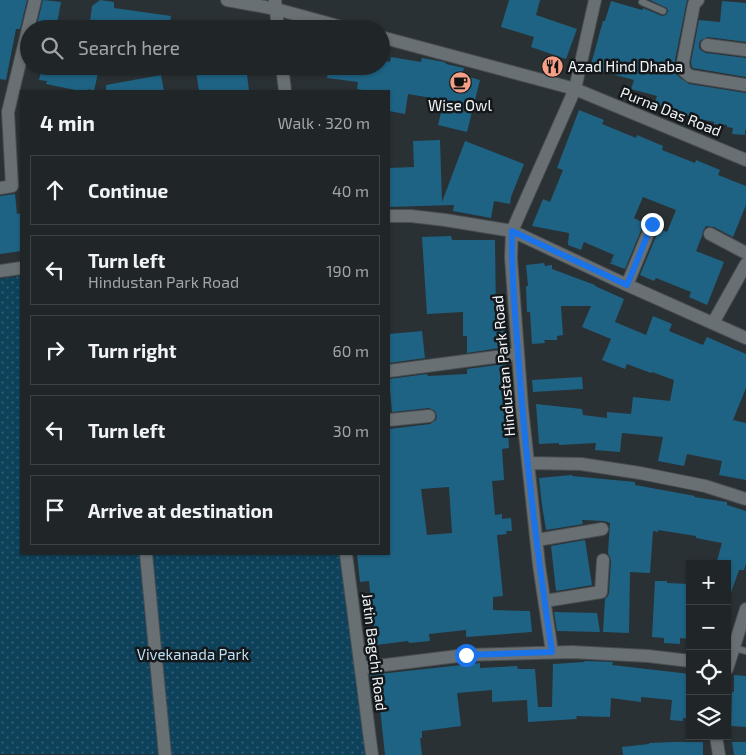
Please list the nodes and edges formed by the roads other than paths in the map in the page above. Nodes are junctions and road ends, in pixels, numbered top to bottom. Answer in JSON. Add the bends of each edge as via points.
{"nodes":[{"id":1,"x":35,"y":0,"type":"edge"},
{"id":2,"x":227,"y":0,"type":"edge"},
{"id":3,"x":595,"y":0,"type":"edge"},
{"id":4,"x":642,"y":0,"type":"edge"},
{"id":5,"x":698,"y":0,"type":"edge"},
{"id":6,"x":276,"y":5,"type":"edge"},
{"id":7,"x":663,"y":11,"type":"dead end"},
{"id":8,"x":30,"y":20,"type":"edge"},
{"id":9,"x":277,"y":20,"type":"edge"},
{"id":10,"x":322,"y":20,"type":"edge"},
{"id":11,"x":390,"y":39,"type":"edge"},
{"id":12,"x":707,"y":45,"type":"dead end"},
{"id":13,"x":746,"y":50,"type":"edge"},
{"id":14,"x":20,"y":62,"type":"edge"},
{"id":15,"x":283,"y":75,"type":"edge"},
{"id":16,"x":746,"y":85,"type":"edge"},
{"id":17,"x":575,"y":89,"type":"junction"},
{"id":18,"x":285,"y":90,"type":"edge"},
{"id":19,"x":746,"y":160,"type":"edge"},
{"id":20,"x":0,"y":188,"type":"edge"},
{"id":21,"x":390,"y":216,"type":"edge"},
{"id":22,"x":652,"y":224,"type":"dead end"},
{"id":23,"x":512,"y":231,"type":"junction"},
{"id":24,"x":710,"y":234,"type":"dead end"},
{"id":25,"x":746,"y":254,"type":"edge"},
{"id":26,"x":746,"y":264,"type":"edge"},
{"id":27,"x":20,"y":268,"type":"edge"},
{"id":28,"x":0,"y":272,"type":"edge"},
{"id":29,"x":743,"y":277,"type":"edge"},
{"id":30,"x":627,"y":285,"type":"junction"},
{"id":31,"x":713,"y":323,"type":"junction"},
{"id":32,"x":746,"y":338,"type":"edge"},
{"id":33,"x":518,"y":354,"type":"junction"},
{"id":34,"x":390,"y":371,"type":"edge"},
{"id":35,"x":429,"y":416,"type":"dead end"},
{"id":36,"x":390,"y":420,"type":"edge"},
{"id":37,"x":528,"y":463,"type":"junction"},
{"id":38,"x":746,"y":499,"type":"edge"},
{"id":39,"x":602,"y":529,"type":"dead end"},
{"id":40,"x":537,"y":540,"type":"junction"},
{"id":41,"x":146,"y":555,"type":"edge"},
{"id":42,"x":346,"y":555,"type":"edge"},
{"id":43,"x":603,"y":560,"type":"dead end"},
{"id":44,"x":545,"y":601,"type":"junction"},
{"id":45,"x":746,"y":609,"type":"edge"},
{"id":46,"x":740,"y":649,"type":"edge"},
{"id":47,"x":552,"y":652,"type":"junction"},
{"id":48,"x":686,"y":661,"type":"edge"},
{"id":49,"x":731,"y":662,"type":"edge"},
{"id":50,"x":361,"y":668,"type":"junction"},
{"id":51,"x":717,"y":740,"type":"edge"},
{"id":52,"x":165,"y":755,"type":"edge"},
{"id":53,"x":372,"y":755,"type":"edge"},
{"id":54,"x":719,"y":755,"type":"edge"}],
"edges":[{"from":1,"to":8,"type":"street"},
{"from":2,"to":6,"type":"street"},
{"from":3,"to":17,"type":"street","name":"Hindustan Park Road"},
{"from":4,"to":7,"type":"lane"},
{"from":5,"to":16,"type":"street","via":[[694,4],[684,71],[690,76]]},
{"from":6,"to":9,"type":"street"},
{"from":6,"to":10,"type":"street"},
{"from":11,"to":17,"type":"street","name":"Purna Das Road"},
{"from":12,"to":13,"type":"street"},
{"from":14,"to":20,"type":"street","via":[[8,112],[12,186]]},
{"from":15,"to":18,"type":"street"},
{"from":17,"to":19,"type":"street","name":"Purna Das Road"},
{"from":17,"to":23,"type":"street","name":"Hindustan Park Road"},
{"from":21,"to":23,"type":"street","via":[[446,220]]},
{"from":22,"to":30,"type":"street"},
{"from":23,"to":30,"type":"street"},
{"from":23,"to":33,"type":"street","name":"Hindustan Park Road"},
{"from":24,"to":25,"type":"street"},
{"from":26,"to":29,"type":"street"},
{"from":27,"to":28,"type":"street"},
{"from":29,"to":31,"type":"street"},
{"from":30,"to":31,"type":"street"},
{"from":31,"to":32,"type":"street"},
{"from":33,"to":34,"type":"street"},
{"from":33,"to":37,"type":"street","name":"Hindustan Park Road"},
{"from":35,"to":36,"type":"street"},
{"from":37,"to":38,"type":"street","via":[[581,464],[630,472],[705,486]]},
{"from":37,"to":40,"type":"street","name":"Hindustan Park Road"},
{"from":39,"to":40,"type":"street"},
{"from":40,"to":44,"type":"street","name":"Hindustan Park Road"},
{"from":41,"to":52,"type":"street"},
{"from":42,"to":50,"type":"street","name":"Jatin Bagchi Road"},
{"from":43,"to":44,"type":"street","via":[[602,592]]},
{"from":44,"to":47,"type":"street","name":"Hindustan Park Road"},
{"from":45,"to":46,"type":"street"},
{"from":46,"to":49,"type":"street"},
{"from":47,"to":48,"type":"street"},
{"from":47,"to":50,"type":"street","via":[[466,655]]},
{"from":50,"to":53,"type":"street","name":"Jatin Bagchi Road"},
{"from":51,"to":54,"type":"street"}]}
